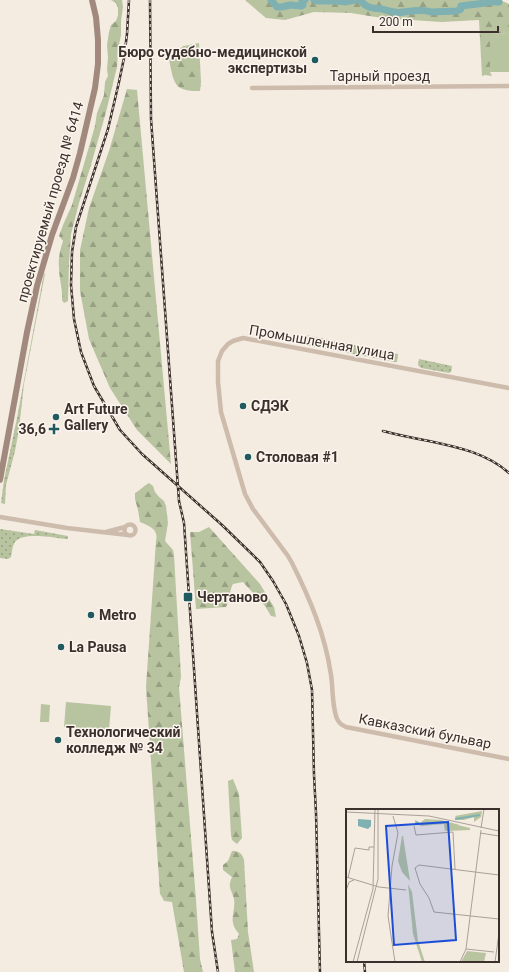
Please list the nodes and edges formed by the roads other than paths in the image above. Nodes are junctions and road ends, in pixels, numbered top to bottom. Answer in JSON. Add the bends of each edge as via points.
{"nodes":[{"id":1,"x":92,"y":0,"type":"edge"},
{"id":2,"x":509,"y":86,"type":"edge"},
{"id":3,"x":252,"y":88,"type":"dead end"},
{"id":4,"x":509,"y":388,"type":"edge"},
{"id":5,"x":0,"y":480,"type":"edge"},
{"id":6,"x":0,"y":517,"type":"edge"},
{"id":7,"x":125,"y":528,"type":"junction"},
{"id":8,"x":102,"y":533,"type":"junction"},
{"id":9,"x":128,"y":535,"type":"junction"},
{"id":10,"x":339,"y":722,"type":"joint"},
{"id":11,"x":509,"y":759,"type":"edge"}],
"edges":[{"from":1,"to":5,"type":"main road","name":"проектируемый проезд № 6414","via":[[98,40],[95,88],[73,178],[37,286]]},
{"from":2,"to":3,"type":"street","name":"Тарный проезд"},
{"from":4,"to":10,"type":"street","name":"Промышленная улица","via":[[248,338],[233,341],[220,355],[217,369],[221,412],[245,494],[288,556],[315,610],[330,668],[335,713]]},
{"from":6,"to":8,"type":"street"},
{"from":7,"to":8,"type":"street"},
{"from":7,"to":9,"type":"street"},
{"from":7,"to":9,"type":"street","via":[[130,525],[135,529],[133,535]]},
{"from":8,"to":9,"type":"street"},
{"from":10,"to":11,"type":"street","name":"Кавказский бульвар","via":[[346,727]]}]}
